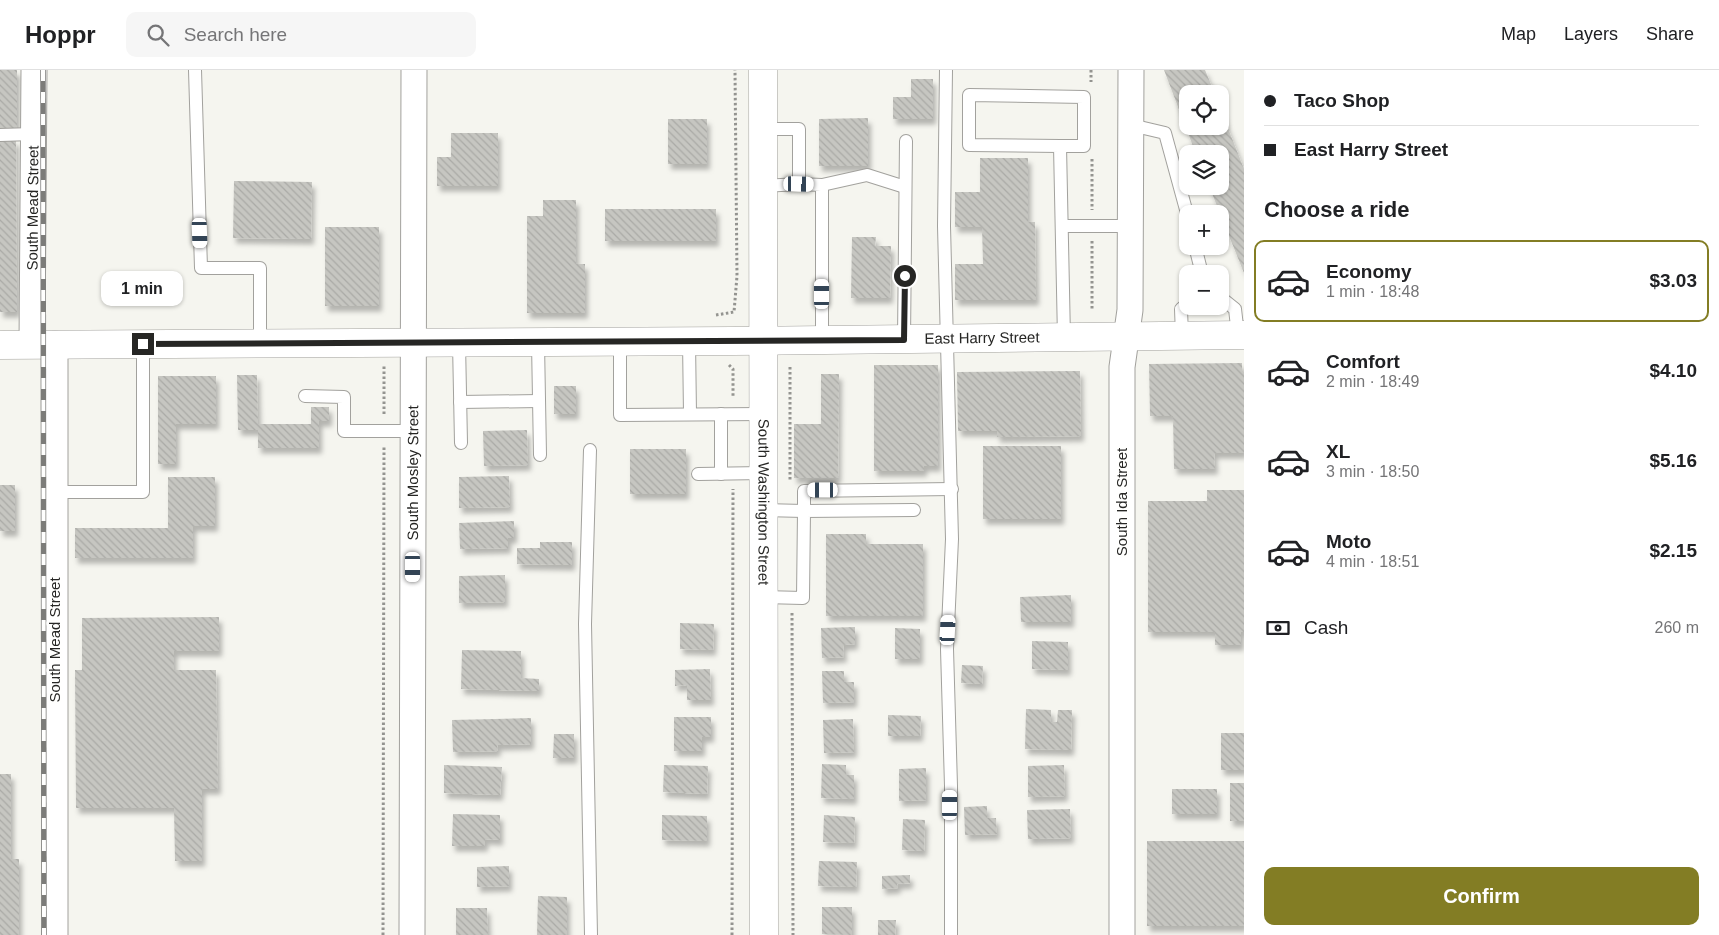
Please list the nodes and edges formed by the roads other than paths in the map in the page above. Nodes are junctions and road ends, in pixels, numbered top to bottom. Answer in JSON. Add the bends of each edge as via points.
{"nodes":[{"id":1,"x":34,"y":70,"type":"edge"},
{"id":2,"x":196,"y":70,"type":"edge"},
{"id":3,"x":414,"y":70,"type":"edge"},
{"id":4,"x":763,"y":70,"type":"edge"},
{"id":5,"x":946,"y":70,"type":"edge"},
{"id":6,"x":1131,"y":70,"type":"edge"},
{"id":7,"x":1131,"y":125,"type":"junction"},
{"id":8,"x":763,"y":129,"type":"junction"},
{"id":9,"x":34,"y":134,"type":"junction"},
{"id":10,"x":0,"y":135,"type":"edge"},
{"id":11,"x":906,"y":141,"type":"dead end"},
{"id":12,"x":1060,"y":146,"type":"junction"},
{"id":13,"x":799,"y":184,"type":"junction"},
{"id":14,"x":822,"y":185,"type":"junction"},
{"id":15,"x":763,"y":186,"type":"junction"},
{"id":16,"x":905,"y":186,"type":"junction"},
{"id":17,"x":1185,"y":205,"type":"edge"},
{"id":18,"x":1062,"y":226,"type":"junction"},
{"id":19,"x":1130,"y":226,"type":"junction"},
{"id":20,"x":1229,"y":305,"type":"edge"},
{"id":21,"x":1181,"y":315,"type":"edge"},
{"id":22,"x":1241,"y":335,"type":"edge"},
{"id":23,"x":1182,"y":336,"type":"junction"},
{"id":24,"x":1064,"y":338,"type":"junction"},
{"id":25,"x":1126,"y":338,"type":"junction"},
{"id":26,"x":946,"y":339,"type":"junction"},
{"id":27,"x":822,"y":340,"type":"junction"},
{"id":28,"x":904,"y":340,"type":"junction"},
{"id":29,"x":690,"y":341,"type":"junction"},
{"id":30,"x":763,"y":341,"type":"junction"},
{"id":31,"x":620,"y":342,"type":"junction"},
{"id":32,"x":459,"y":343,"type":"junction"},
{"id":33,"x":538,"y":343,"type":"junction"},
{"id":34,"x":44,"y":344,"type":"junction"},
{"id":35,"x":143,"y":344,"type":"junction"},
{"id":36,"x":260,"y":344,"type":"junction"},
{"id":37,"x":413,"y":344,"type":"junction"},
{"id":38,"x":0,"y":346,"type":"edge"},
{"id":39,"x":305,"y":396,"type":"dead end"},
{"id":40,"x":539,"y":401,"type":"junction"},
{"id":41,"x":460,"y":402,"type":"junction"},
{"id":42,"x":690,"y":414,"type":"junction"},
{"id":43,"x":727,"y":414,"type":"junction"},
{"id":44,"x":763,"y":414,"type":"junction"},
{"id":45,"x":413,"y":431,"type":"junction"},
{"id":46,"x":461,"y":443,"type":"dead end"},
{"id":47,"x":590,"y":450,"type":"dead end"},
{"id":48,"x":540,"y":454,"type":"dead end"},
{"id":49,"x":763,"y":473,"type":"junction"},
{"id":50,"x":698,"y":474,"type":"dead end"},
{"id":51,"x":727,"y":474,"type":"junction"},
{"id":52,"x":952,"y":489,"type":"junction"},
{"id":53,"x":55,"y":492,"type":"junction"},
{"id":54,"x":763,"y":510,"type":"junction"},
{"id":55,"x":914,"y":510,"type":"dead end"},
{"id":56,"x":797,"y":511,"type":"junction"},
{"id":57,"x":763,"y":596,"type":"junction"},
{"id":58,"x":55,"y":935,"type":"edge"},
{"id":59,"x":412,"y":935,"type":"edge"},
{"id":60,"x":592,"y":935,"type":"edge"},
{"id":61,"x":764,"y":935,"type":"edge"},
{"id":62,"x":950,"y":935,"type":"edge"},
{"id":63,"x":1122,"y":935,"type":"edge"}],
"edges":[{"from":1,"to":9,"type":"street","name":"South Mead Street"},
{"from":2,"to":36,"type":"lane","via":[[201,268],[260,268]]},
{"from":3,"to":37,"type":"street","name":"South Mosley Street"},
{"from":4,"to":8,"type":"street","name":"South Washington Street"},
{"from":5,"to":26,"type":"lane"},
{"from":6,"to":7,"type":"street","name":"South Ida Street"},
{"from":7,"to":17,"type":"lane","via":[[1166,133]]},
{"from":7,"to":19,"type":"street","name":"South Ida Street"},
{"from":8,"to":13,"type":"lane","via":[[799,128]]},
{"from":8,"to":15,"type":"street","name":"South Washington Street"},
{"from":9,"to":10,"type":"lane"},
{"from":9,"to":34,"type":"street","name":"South Mead Street"},
{"from":11,"to":16,"type":"lane"},
{"from":12,"to":12,"type":"lane","via":[[969,145],[969,95],[1084,97],[1084,146]]},
{"from":12,"to":18,"type":"lane"},
{"from":13,"to":14,"type":"lane"},
{"from":13,"to":15,"type":"lane"},
{"from":14,"to":16,"type":"lane","via":[[867,175]]},
{"from":14,"to":27,"type":"lane"},
{"from":15,"to":30,"type":"street","name":"South Washington Street"},
{"from":16,"to":28,"type":"lane"},
{"from":18,"to":19,"type":"lane"},
{"from":18,"to":24,"type":"lane"},
{"from":19,"to":25,"type":"street","name":"South Ida Street","via":[[1130,310]]},
{"from":20,"to":22,"type":"lane","via":[[1235,309]]},
{"from":21,"to":23,"type":"lane"},
{"from":22,"to":23,"type":"street","name":"East Harry Street"},
{"from":23,"to":25,"type":"street","name":"East Harry Street"},
{"from":24,"to":25,"type":"street","name":"East Harry Street"},
{"from":24,"to":26,"type":"street","name":"East Harry Street"},
{"from":25,"to":63,"type":"street","name":"South Ida Street","via":[[1122,377]]},
{"from":26,"to":28,"type":"street","name":"East Harry Street"},
{"from":26,"to":52,"type":"lane"},
{"from":27,"to":28,"type":"street","name":"East Harry Street"},
{"from":27,"to":30,"type":"street","name":"East Harry Street"},
{"from":29,"to":30,"type":"street","name":"East Harry Street"},
{"from":29,"to":31,"type":"street","name":"East Harry Street"},
{"from":29,"to":42,"type":"lane"},
{"from":30,"to":44,"type":"street","name":"South Washington Street"},
{"from":31,"to":33,"type":"street","name":"East Harry Street"},
{"from":31,"to":42,"type":"lane","via":[[620,415]]},
{"from":32,"to":33,"type":"street","name":"East Harry Street"},
{"from":32,"to":37,"type":"street","name":"East Harry Street"},
{"from":32,"to":41,"type":"lane"},
{"from":33,"to":40,"type":"lane"},
{"from":34,"to":35,"type":"street","name":"East Harry Street"},
{"from":34,"to":38,"type":"street","name":"East Harry Street"},
{"from":34,"to":53,"type":"street","name":"South Mead Street"},
{"from":35,"to":36,"type":"street","name":"East Harry Street"},
{"from":35,"to":53,"type":"lane","via":[[143,492]]},
{"from":36,"to":37,"type":"street","name":"East Harry Street"},
{"from":37,"to":45,"type":"street","name":"South Mosley Street"},
{"from":39,"to":45,"type":"lane","via":[[344,397],[344,431]]},
{"from":40,"to":41,"type":"lane"},
{"from":40,"to":48,"type":"lane"},
{"from":41,"to":46,"type":"lane"},
{"from":42,"to":43,"type":"lane"},
{"from":43,"to":44,"type":"lane"},
{"from":43,"to":51,"type":"lane"},
{"from":44,"to":49,"type":"street","name":"South Washington Street"},
{"from":45,"to":59,"type":"street","name":"South Mosley Street"},
{"from":47,"to":60,"type":"lane","via":[[585,624]]},
{"from":49,"to":51,"type":"lane"},
{"from":49,"to":54,"type":"street","name":"South Washington Street"},
{"from":50,"to":51,"type":"lane"},
{"from":52,"to":56,"type":"lane","via":[[804,491]]},
{"from":52,"to":62,"type":"lane","via":[[947,649]]},
{"from":53,"to":58,"type":"street","name":"South Mead Street"},
{"from":54,"to":56,"type":"lane"},
{"from":54,"to":57,"type":"street","name":"South Washington Street"},
{"from":55,"to":56,"type":"lane"},
{"from":56,"to":57,"type":"lane","via":[[803,598]]},
{"from":57,"to":61,"type":"street","name":"South Washington Street"}]}
